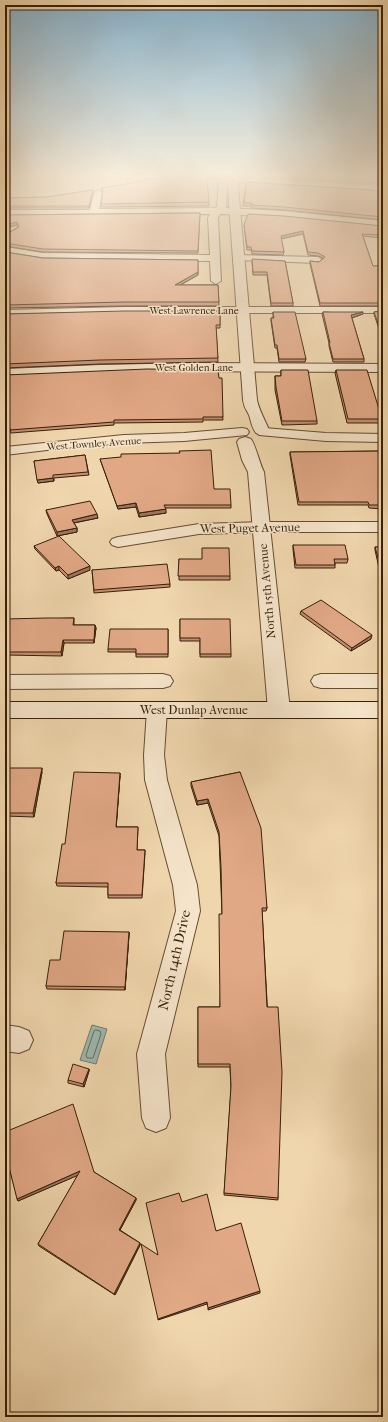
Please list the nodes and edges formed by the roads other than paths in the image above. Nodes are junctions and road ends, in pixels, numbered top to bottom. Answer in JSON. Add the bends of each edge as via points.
{"nodes":[{"id":1,"x":214,"y":241,"type":"edge"},
{"id":2,"x":237,"y":241,"type":"edge"},
{"id":3,"x":5,"y":250,"type":"edge"},
{"id":4,"x":215,"y":258,"type":"junction"},
{"id":5,"x":238,"y":258,"type":"junction"},
{"id":6,"x":318,"y":260,"type":"edge"},
{"id":7,"x":216,"y":281,"type":"dead end"},
{"id":8,"x":242,"y":310,"type":"junction"},
{"id":9,"x":383,"y":310,"type":"edge"},
{"id":10,"x":5,"y":313,"type":"edge"},
{"id":11,"x":247,"y":367,"type":"junction"},
{"id":12,"x":383,"y":368,"type":"edge"},
{"id":13,"x":5,"y":373,"type":"edge"},
{"id":14,"x":250,"y":407,"type":"junction"},
{"id":15,"x":243,"y":437,"type":"junction"},
{"id":16,"x":383,"y":438,"type":"edge"},
{"id":17,"x":263,"y":440,"type":"junction"},
{"id":18,"x":5,"y":451,"type":"edge"},
{"id":19,"x":256,"y":472,"type":"junction"},
{"id":20,"x":261,"y":527,"type":"junction"},
{"id":21,"x":383,"y":527,"type":"edge"},
{"id":22,"x":118,"y":542,"type":"dead end"},
{"id":23,"x":163,"y":681,"type":"dead end"},
{"id":24,"x":321,"y":681,"type":"dead end"},
{"id":25,"x":383,"y":681,"type":"edge"},
{"id":26,"x":5,"y":682,"type":"edge"},
{"id":27,"x":5,"y":710,"type":"edge"},
{"id":28,"x":157,"y":710,"type":"junction"},
{"id":29,"x":279,"y":710,"type":"junction"},
{"id":30,"x":383,"y":710,"type":"edge"},
{"id":31,"x":156,"y":1118,"type":"dead end"}],
"edges":[{"from":1,"to":4,"type":"street"},
{"from":2,"to":5,"type":"street","name":"North 15th Avenue"},
{"from":3,"to":4,"type":"street","via":[[69,257]]},
{"from":4,"to":7,"type":"street"},
{"from":5,"to":6,"type":"street"},
{"from":5,"to":8,"type":"street","name":"North 15th Avenue"},
{"from":8,"to":9,"type":"street","name":"West Lawrence Lane"},
{"from":8,"to":10,"type":"street","name":"West Lawrence Lane"},
{"from":8,"to":11,"type":"street","name":"North 15th Avenue"},
{"from":11,"to":12,"type":"street","name":"West Golden Lane"},
{"from":11,"to":13,"type":"street","name":"West Golden Lane","via":[[113,368]]},
{"from":11,"to":14,"type":"street","name":"North 15th Avenue"},
{"from":14,"to":15,"type":"street","name":"North 15th Avenue"},
{"from":14,"to":17,"type":"street","name":"North 15th Avenue","via":[[256,414]]},
{"from":15,"to":17,"type":"street","via":[[252,430]]},
{"from":15,"to":18,"type":"street","name":"West Townley Avenue","via":[[86,442]]},
{"from":15,"to":19,"type":"street","name":"North 15th Avenue"},
{"from":16,"to":17,"type":"street"},
{"from":17,"to":19,"type":"street","name":"North 15th Avenue","via":[[261,460]]},
{"from":19,"to":20,"type":"street","name":"North 15th Avenue"},
{"from":20,"to":21,"type":"street","name":"West Puget Avenue"},
{"from":20,"to":22,"type":"street","name":"West Puget Avenue","via":[[199,529]]},
{"from":20,"to":29,"type":"street","name":"North 15th Avenue"},
{"from":23,"to":26,"type":"street"},
{"from":24,"to":25,"type":"street"},
{"from":27,"to":28,"type":"street","name":"West Dunlap Avenue"},
{"from":28,"to":29,"type":"street","name":"West Dunlap Avenue"},
{"from":28,"to":31,"type":"street","name":"North 14th Drive","via":[[154,755],[156,780],[185,885],[188,911],[151,1054]]},
{"from":29,"to":30,"type":"street","name":"West Dunlap Avenue"}]}
